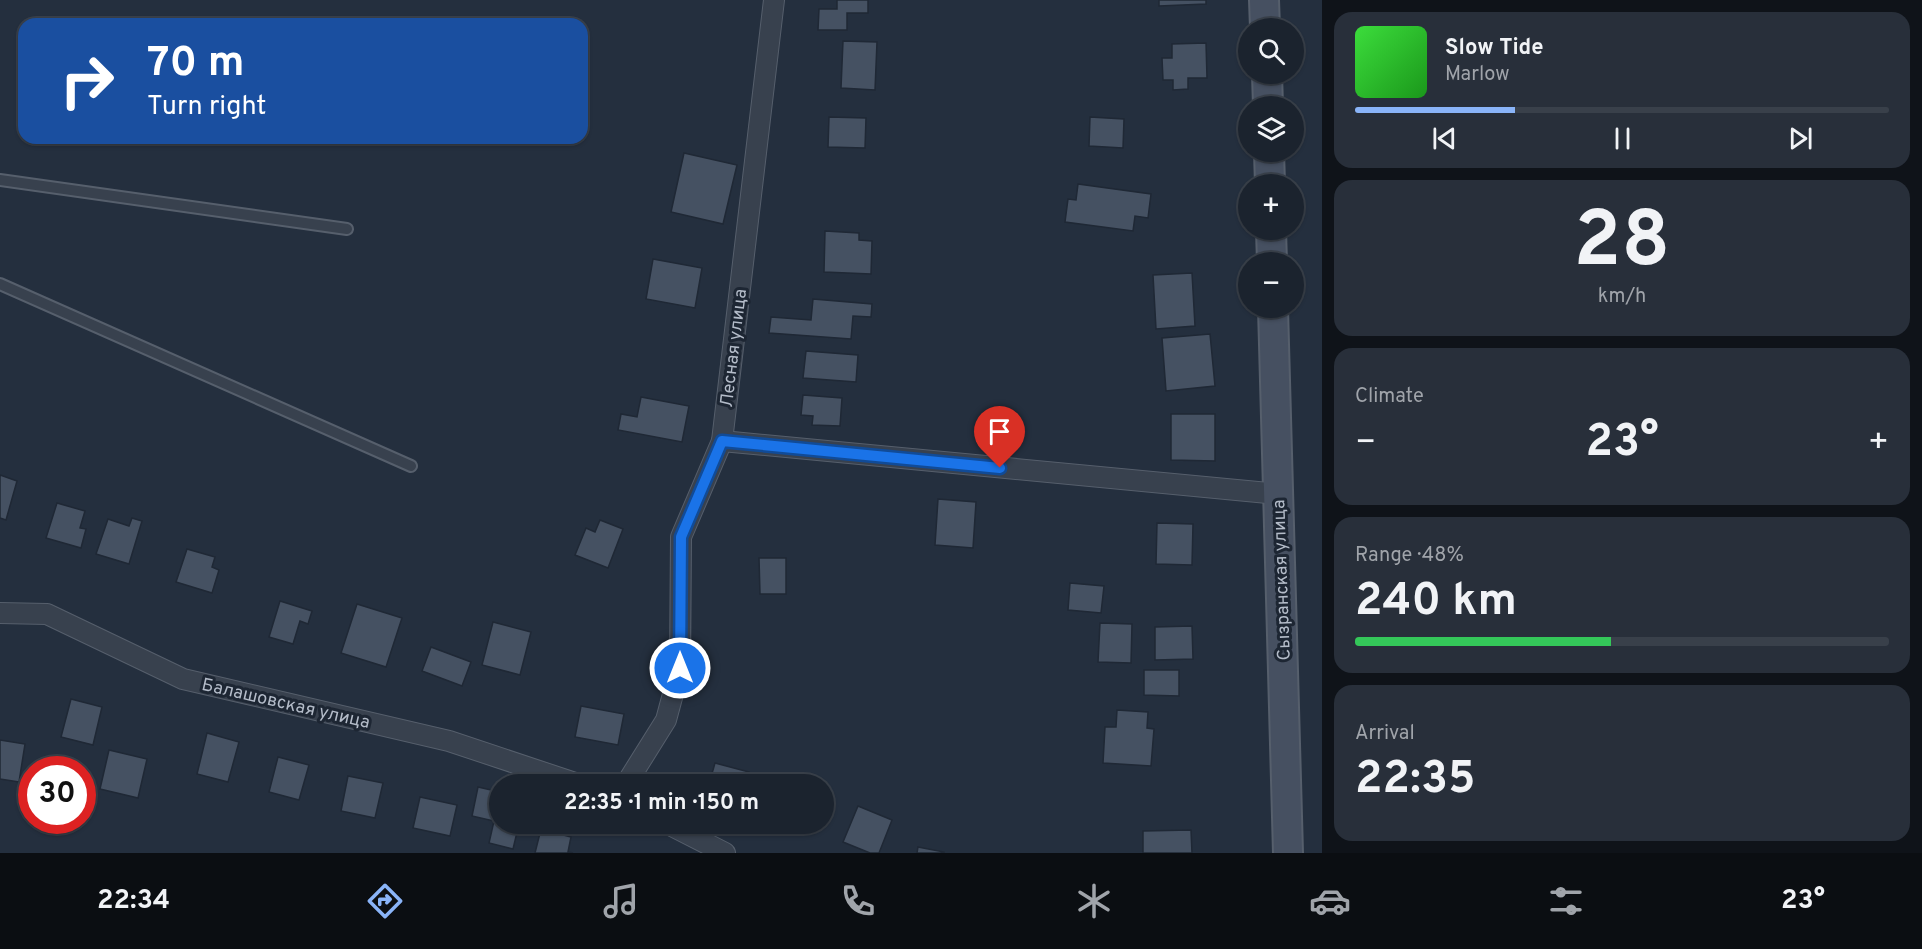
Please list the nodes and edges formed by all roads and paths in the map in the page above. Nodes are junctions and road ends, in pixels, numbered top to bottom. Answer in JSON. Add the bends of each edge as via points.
{"nodes":[{"id":1,"x":774,"y":0,"type":"edge"},
{"id":2,"x":1264,"y":0,"type":"edge"},
{"id":3,"x":1265,"y":18,"type":"edge"},
{"id":4,"x":0,"y":180,"type":"edge"},
{"id":5,"x":347,"y":229,"type":"dead end"},
{"id":6,"x":0,"y":284,"type":"edge"},
{"id":7,"x":1273,"y":318,"type":"edge"},
{"id":8,"x":722,"y":441,"type":"junction"},
{"id":9,"x":411,"y":466,"type":"dead end"},
{"id":10,"x":1279,"y":494,"type":"junction"},
{"id":11,"x":0,"y":613,"type":"edge"},
{"id":12,"x":548,"y":774,"type":"edge"},
{"id":13,"x":632,"y":774,"type":"edge"},
{"id":14,"x":687,"y":834,"type":"edge"},
{"id":15,"x":724,"y":853,"type":"edge"},
{"id":16,"x":1288,"y":853,"type":"edge"}],
"edges":[{"from":1,"to":8,"type":"street","name":"Лесная улица"},
{"from":2,"to":3,"type":"street"},
{"from":4,"to":5,"type":"lane"},
{"from":6,"to":9,"type":"lane"},
{"from":7,"to":10,"type":"street","name":"Сызранская улица"},
{"from":8,"to":10,"type":"street"},
{"from":8,"to":13,"type":"street","name":"Лесная улица","via":[[681,537],[680,668],[675,689],[666,720]]},
{"from":10,"to":16,"type":"street","name":"Сызранская улица"},
{"from":11,"to":12,"type":"street","name":"Балашовская улица","via":[[47,614],[183,679],[449,741]]},
{"from":14,"to":15,"type":"street"}]}
